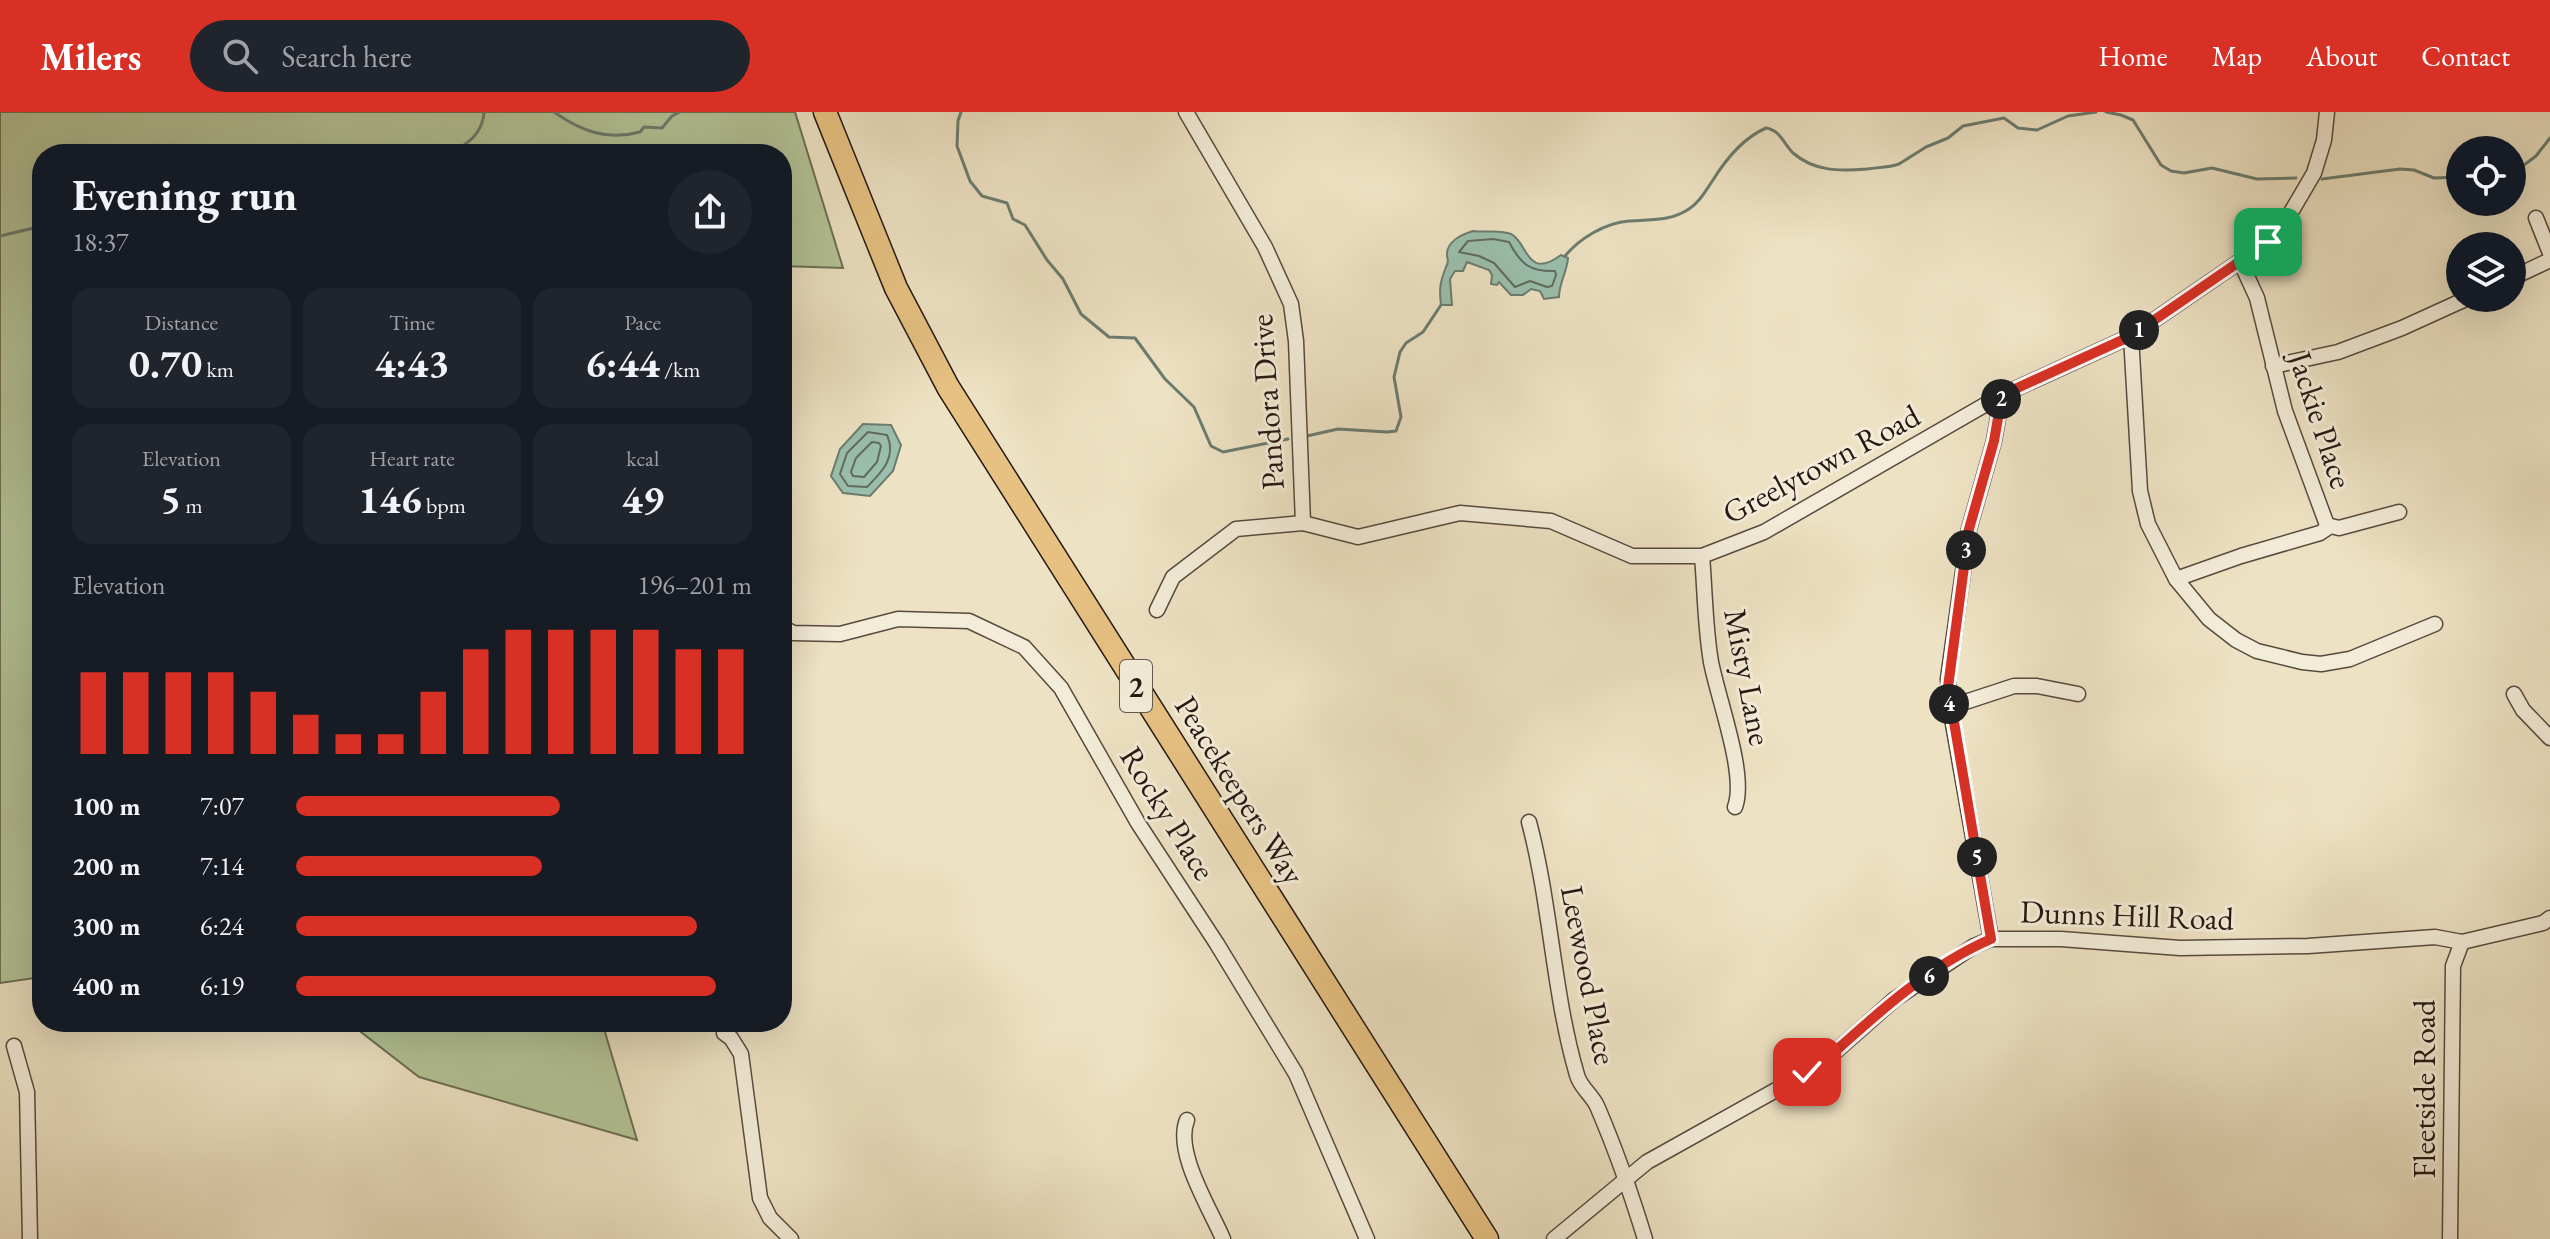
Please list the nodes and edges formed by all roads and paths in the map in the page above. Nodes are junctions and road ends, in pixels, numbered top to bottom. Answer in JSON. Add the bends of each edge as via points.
{"nodes":[{"id":1,"x":825,"y":112,"type":"edge"},
{"id":2,"x":1186,"y":112,"type":"edge"},
{"id":3,"x":2327,"y":112,"type":"edge"},
{"id":4,"x":2536,"y":218,"type":"dead end"},
{"id":5,"x":2550,"y":253,"type":"edge"},
{"id":6,"x":2550,"y":260,"type":"edge"},
{"id":7,"x":2240,"y":261,"type":"junction"},
{"id":8,"x":2526,"y":271,"type":"edge"},
{"id":9,"x":2446,"y":308,"type":"edge"},
{"id":10,"x":2131,"y":336,"type":"junction"},
{"id":11,"x":2273,"y":366,"type":"junction"},
{"id":12,"x":2002,"y":395,"type":"junction"},
{"id":13,"x":2399,"y":512,"type":"dead end"},
{"id":14,"x":1303,"y":523,"type":"junction"},
{"id":15,"x":2329,"y":527,"type":"junction"},
{"id":16,"x":1702,"y":556,"type":"junction"},
{"id":17,"x":2176,"y":579,"type":"junction"},
{"id":18,"x":1157,"y":610,"type":"dead end"},
{"id":19,"x":2435,"y":624,"type":"dead end"},
{"id":20,"x":792,"y":632,"type":"edge"},
{"id":21,"x":2078,"y":694,"type":"dead end"},
{"id":22,"x":2514,"y":694,"type":"dead end"},
{"id":23,"x":1950,"y":707,"type":"junction"},
{"id":24,"x":2550,"y":738,"type":"edge"},
{"id":25,"x":1735,"y":807,"type":"dead end"},
{"id":26,"x":1529,"y":822,"type":"dead end"},
{"id":27,"x":2550,"y":918,"type":"edge"},
{"id":28,"x":1991,"y":939,"type":"junction"},
{"id":29,"x":2462,"y":942,"type":"junction"},
{"id":30,"x":724,"y":1033,"type":"dead end"},
{"id":31,"x":14,"y":1046,"type":"dead end"},
{"id":32,"x":1187,"y":1120,"type":"dead end"},
{"id":33,"x":1627,"y":1178,"type":"junction"},
{"id":34,"x":30,"y":1239,"type":"edge"},
{"id":35,"x":791,"y":1239,"type":"edge"},
{"id":36,"x":1223,"y":1239,"type":"edge"},
{"id":37,"x":1367,"y":1239,"type":"edge"},
{"id":38,"x":1487,"y":1239,"type":"edge"},
{"id":39,"x":1554,"y":1239,"type":"edge"},
{"id":40,"x":1645,"y":1239,"type":"edge"},
{"id":41,"x":2450,"y":1239,"type":"edge"}],
"edges":[{"from":1,"to":38,"type":"highway","name":"Peacekeepers Way","number":"2","via":[[896,288],[948,387]]},
{"from":2,"to":14,"type":"street","name":"Pandora Drive","via":[[1272,260],[1291,304]]},
{"from":3,"to":7,"type":"street","name":"Greelytown Road","via":[[2324,140],[2301,198],[2268,242]]},
{"from":4,"to":5,"type":"street"},
{"from":6,"to":8,"type":"street"},
{"from":7,"to":10,"type":"street","name":"Greelytown Road"},
{"from":7,"to":11,"type":"street","name":"Jackie Place","via":[[2257,298]]},
{"from":9,"to":11,"type":"street","via":[[2338,352]]},
{"from":10,"to":12,"type":"street","name":"Greelytown Road"},
{"from":10,"to":17,"type":"street","via":[[2140,491],[2148,524]]},
{"from":11,"to":15,"type":"street","name":"Jackie Place"},
{"from":12,"to":16,"type":"street","name":"Greelytown Road","via":[[1764,532]]},
{"from":12,"to":23,"type":"street","via":[[1969,529],[1948,679]]},
{"from":13,"to":15,"type":"street","name":"Jackie Place"},
{"from":14,"to":16,"type":"street","name":"Greelytown Road","via":[[1358,537],[1460,513],[1551,521],[1632,556]]},
{"from":14,"to":18,"type":"street","name":"Greelytown Road","via":[[1236,529],[1173,577]]},
{"from":15,"to":17,"type":"street"},
{"from":16,"to":25,"type":"street","name":"Misty Lane","via":[[1711,660],[1738,773]]},
{"from":17,"to":19,"type":"street","via":[[2209,619],[2236,640],[2302,662],[2350,659]]},
{"from":20,"to":37,"type":"street","name":"Rocky Place","via":[[840,634],[898,619],[969,621],[1024,647],[1061,688],[1138,823],[1296,1074]]},
{"from":21,"to":23,"type":"street","via":[[2014,686]]},
{"from":22,"to":24,"type":"street"},
{"from":23,"to":28,"type":"street"},
{"from":26,"to":33,"type":"street","name":"Leewood Place","via":[[1578,1079],[1595,1102]]},
{"from":27,"to":29,"type":"street","name":"Dunns Hill Road"},
{"from":28,"to":29,"type":"street","name":"Dunns Hill Road","via":[[2180,948],[2435,937]]},
{"from":28,"to":33,"type":"street","name":"Dunns Hill Road","via":[[1895,999],[1819,1066]]},
{"from":29,"to":41,"type":"street","name":"Fleetside Road","via":[[2453,966]]},
{"from":30,"to":35,"type":"street","via":[[741,1054],[760,1198],[770,1218]]},
{"from":31,"to":34,"type":"street","via":[[27,1092]]},
{"from":32,"to":36,"type":"street","via":[[1185,1152]]},
{"from":33,"to":39,"type":"street","name":"Dunns Hill Road"},
{"from":33,"to":40,"type":"street","name":"Leewood Place"}]}
